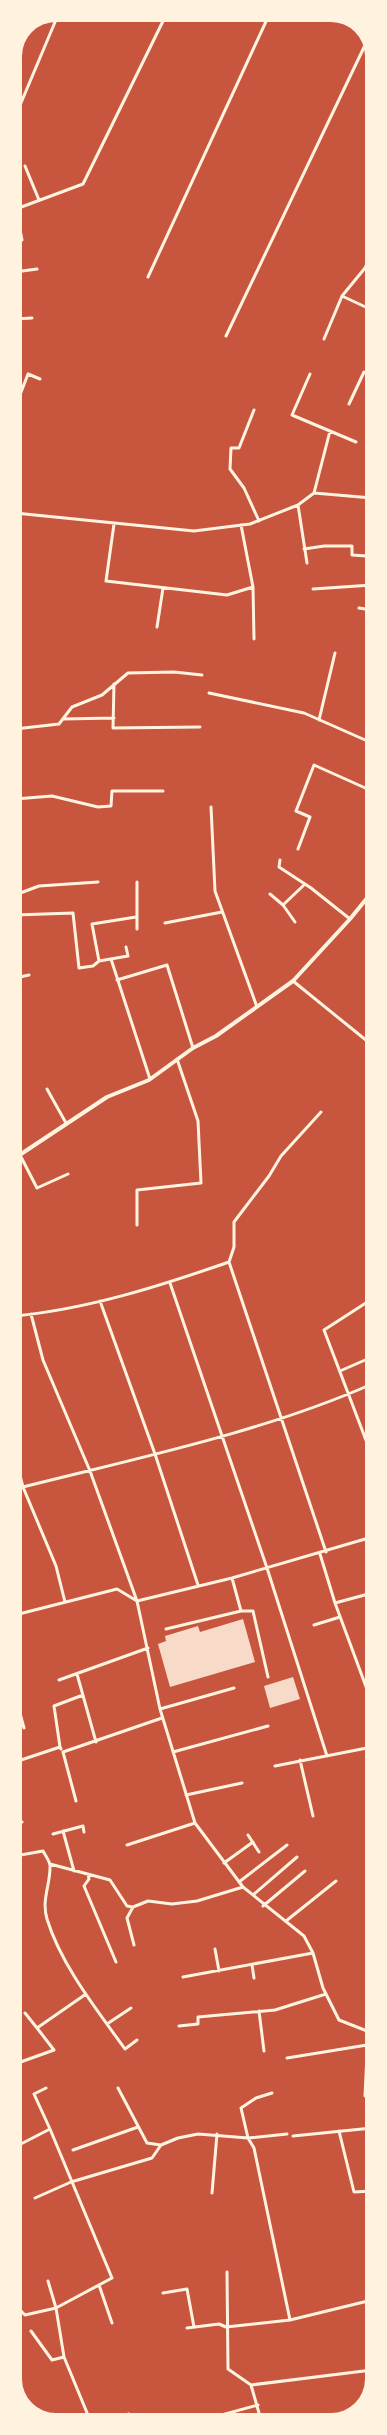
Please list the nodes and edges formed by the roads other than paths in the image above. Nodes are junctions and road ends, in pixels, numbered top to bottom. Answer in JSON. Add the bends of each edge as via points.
{"nodes":[{"id":1,"x":55,"y":22,"type":"edge"},
{"id":2,"x":163,"y":22,"type":"edge"},
{"id":3,"x":266,"y":22,"type":"edge"},
{"id":4,"x":364,"y":48,"type":"edge"},
{"id":5,"x":22,"y":98,"type":"edge"},
{"id":6,"x":25,"y":166,"type":"dead end"},
{"id":7,"x":40,"y":200,"type":"junction"},
{"id":8,"x":22,"y":207,"type":"edge"},
{"id":9,"x":365,"y":268,"type":"edge"},
{"id":10,"x":37,"y":269,"type":"dead end"},
{"id":11,"x":22,"y":271,"type":"edge"},
{"id":12,"x":148,"y":277,"type":"dead end"},
{"id":13,"x":342,"y":296,"type":"junction"},
{"id":14,"x":365,"y":307,"type":"edge"},
{"id":15,"x":32,"y":318,"type":"dead end"},
{"id":16,"x":22,"y":319,"type":"edge"},
{"id":17,"x":226,"y":336,"type":"dead end"},
{"id":18,"x":324,"y":340,"type":"dead end"},
{"id":19,"x":365,"y":372,"type":"edge"},
{"id":20,"x":310,"y":374,"type":"dead end"},
{"id":21,"x":40,"y":379,"type":"dead end"},
{"id":22,"x":22,"y":390,"type":"edge"},
{"id":23,"x":350,"y":404,"type":"dead end"},
{"id":24,"x":254,"y":410,"type":"dead end"},
{"id":25,"x":330,"y":431,"type":"junction"},
{"id":26,"x":356,"y":442,"type":"dead end"},
{"id":27,"x":314,"y":493,"type":"junction"},
{"id":28,"x":365,"y":497,"type":"edge"},
{"id":29,"x":298,"y":505,"type":"junction"},
{"id":30,"x":22,"y":514,"type":"edge"},
{"id":31,"x":259,"y":521,"type":"junction"},
{"id":32,"x":114,"y":524,"type":"junction"},
{"id":33,"x":241,"y":525,"type":"junction"},
{"id":34,"x":304,"y":549,"type":"junction"},
{"id":35,"x":365,"y":556,"type":"edge"},
{"id":36,"x":307,"y":563,"type":"dead end"},
{"id":37,"x":365,"y":585,"type":"edge"},
{"id":38,"x":163,"y":588,"type":"junction"},
{"id":39,"x":253,"y":588,"type":"junction"},
{"id":40,"x":313,"y":589,"type":"dead end"},
{"id":41,"x":359,"y":608,"type":"dead end"},
{"id":42,"x":365,"y":609,"type":"edge"},
{"id":43,"x":157,"y":627,"type":"dead end"},
{"id":44,"x":254,"y":639,"type":"dead end"},
{"id":45,"x":335,"y":653,"type":"dead end"},
{"id":46,"x":202,"y":675,"type":"dead end"},
{"id":47,"x":114,"y":684,"type":"junction"},
{"id":48,"x":209,"y":693,"type":"dead end"},
{"id":49,"x":114,"y":718,"type":"junction"},
{"id":50,"x":62,"y":719,"type":"junction"},
{"id":51,"x":319,"y":720,"type":"junction"},
{"id":52,"x":200,"y":727,"type":"dead end"},
{"id":53,"x":22,"y":728,"type":"edge"},
{"id":54,"x":365,"y":740,"type":"edge"},
{"id":55,"x":365,"y":788,"type":"edge"},
{"id":56,"x":163,"y":791,"type":"dead end"},
{"id":57,"x":22,"y":798,"type":"edge"},
{"id":58,"x":211,"y":807,"type":"dead end"},
{"id":59,"x":298,"y":849,"type":"dead end"},
{"id":60,"x":280,"y":860,"type":"dead end"},
{"id":61,"x":98,"y":882,"type":"dead end"},
{"id":62,"x":136,"y":882,"type":"dead end"},
{"id":63,"x":305,"y":884,"type":"junction"},
{"id":64,"x":22,"y":892,"type":"edge"},
{"id":65,"x":270,"y":894,"type":"dead end"},
{"id":66,"x":365,"y":901,"type":"edge"},
{"id":67,"x":283,"y":905,"type":"junction"},
{"id":68,"x":222,"y":912,"type":"junction"},
{"id":69,"x":22,"y":914,"type":"edge"},
{"id":70,"x":136,"y":917,"type":"junction"},
{"id":71,"x":350,"y":919,"type":"junction"},
{"id":72,"x":295,"y":922,"type":"dead end"},
{"id":73,"x":165,"y":923,"type":"dead end"},
{"id":74,"x":137,"y":929,"type":"dead end"},
{"id":75,"x":126,"y":946,"type":"dead end"},
{"id":76,"x":111,"y":959,"type":"junction"},
{"id":77,"x":99,"y":961,"type":"junction"},
{"id":78,"x":29,"y":975,"type":"dead end"},
{"id":79,"x":22,"y":976,"type":"edge"},
{"id":80,"x":116,"y":980,"type":"junction"},
{"id":81,"x":293,"y":981,"type":"junction"},
{"id":82,"x":257,"y":1007,"type":"junction"},
{"id":83,"x":365,"y":1039,"type":"edge"},
{"id":84,"x":193,"y":1048,"type":"junction"},
{"id":85,"x":177,"y":1059,"type":"junction"},
{"id":86,"x":150,"y":1079,"type":"junction"},
{"id":87,"x":47,"y":1089,"type":"dead end"},
{"id":88,"x":321,"y":1112,"type":"dead end"},
{"id":89,"x":66,"y":1123,"type":"junction"},
{"id":90,"x":22,"y":1154,"type":"edge"},
{"id":91,"x":22,"y":1159,"type":"edge"},
{"id":92,"x":68,"y":1174,"type":"dead end"},
{"id":93,"x":137,"y":1225,"type":"dead end"},
{"id":94,"x":229,"y":1262,"type":"junction"},
{"id":95,"x":170,"y":1283,"type":"junction"},
{"id":96,"x":100,"y":1301,"type":"junction"},
{"id":97,"x":365,"y":1304,"type":"edge"},
{"id":98,"x":31,"y":1314,"type":"junction"},
{"id":99,"x":22,"y":1315,"type":"edge"},
{"id":100,"x":365,"y":1360,"type":"edge"},
{"id":101,"x":340,"y":1371,"type":"junction"},
{"id":102,"x":365,"y":1387,"type":"edge"},
{"id":103,"x":348,"y":1394,"type":"junction"},
{"id":104,"x":282,"y":1417,"type":"junction"},
{"id":105,"x":222,"y":1434,"type":"junction"},
{"id":106,"x":365,"y":1438,"type":"edge"},
{"id":107,"x":155,"y":1454,"type":"junction"},
{"id":108,"x":90,"y":1471,"type":"junction"},
{"id":109,"x":22,"y":1483,"type":"edge"},
{"id":110,"x":23,"y":1487,"type":"junction"},
{"id":111,"x":365,"y":1539,"type":"edge"},
{"id":112,"x":326,"y":1552,"type":"junction"},
{"id":113,"x":320,"y":1554,"type":"junction"},
{"id":114,"x":267,"y":1568,"type":"junction"},
{"id":115,"x":232,"y":1578,"type":"junction"},
{"id":116,"x":198,"y":1586,"type":"junction"},
{"id":117,"x":365,"y":1595,"type":"edge"},
{"id":118,"x":137,"y":1601,"type":"junction"},
{"id":119,"x":65,"y":1602,"type":"junction"},
{"id":120,"x":336,"y":1603,"type":"junction"},
{"id":121,"x":241,"y":1611,"type":"junction"},
{"id":122,"x":22,"y":1613,"type":"edge"},
{"id":123,"x":340,"y":1617,"type":"junction"},
{"id":124,"x":314,"y":1625,"type":"dead end"},
{"id":125,"x":166,"y":1629,"type":"dead end"},
{"id":126,"x":148,"y":1648,"type":"junction"},
{"id":127,"x":77,"y":1674,"type":"junction"},
{"id":128,"x":268,"y":1676,"type":"dead end"},
{"id":129,"x":59,"y":1680,"type":"dead end"},
{"id":130,"x":365,"y":1684,"type":"edge"},
{"id":131,"x":234,"y":1688,"type":"dead end"},
{"id":132,"x":83,"y":1695,"type":"junction"},
{"id":133,"x":160,"y":1709,"type":"junction"},
{"id":134,"x":162,"y":1718,"type":"junction"},
{"id":135,"x":22,"y":1721,"type":"edge"},
{"id":136,"x":268,"y":1726,"type":"dead end"},
{"id":137,"x":24,"y":1728,"type":"dead end"},
{"id":138,"x":96,"y":1742,"type":"junction"},
{"id":139,"x":60,"y":1747,"type":"junction"},
{"id":140,"x":365,"y":1748,"type":"edge"},
{"id":141,"x":63,"y":1752,"type":"junction"},
{"id":142,"x":173,"y":1752,"type":"junction"},
{"id":143,"x":327,"y":1756,"type":"junction"},
{"id":144,"x":22,"y":1760,"type":"edge"},
{"id":145,"x":300,"y":1760,"type":"junction"},
{"id":146,"x":275,"y":1766,"type":"dead end"},
{"id":147,"x":242,"y":1783,"type":"dead end"},
{"id":148,"x":186,"y":1795,"type":"junction"},
{"id":149,"x":76,"y":1801,"type":"dead end"},
{"id":150,"x":312,"y":1816,"type":"dead end"},
{"id":151,"x":195,"y":1823,"type":"junction"},
{"id":152,"x":63,"y":1831,"type":"junction"},
{"id":153,"x":84,"y":1832,"type":"dead end"},
{"id":154,"x":52,"y":1834,"type":"dead end"},
{"id":155,"x":248,"y":1835,"type":"dead end"},
{"id":156,"x":253,"y":1842,"type":"junction"},
{"id":157,"x":127,"y":1845,"type":"dead end"},
{"id":158,"x":287,"y":1845,"type":"dead end"},
{"id":159,"x":259,"y":1852,"type":"dead end"},
{"id":160,"x":22,"y":1855,"type":"edge"},
{"id":161,"x":297,"y":1857,"type":"dead end"},
{"id":162,"x":224,"y":1863,"type":"junction"},
{"id":163,"x":50,"y":1864,"type":"junction"},
{"id":164,"x":74,"y":1871,"type":"junction"},
{"id":165,"x":305,"y":1871,"type":"dead end"},
{"id":166,"x":88,"y":1874,"type":"junction"},
{"id":167,"x":336,"y":1881,"type":"dead end"},
{"id":168,"x":239,"y":1882,"type":"junction"},
{"id":169,"x":243,"y":1887,"type":"junction"},
{"id":170,"x":253,"y":1895,"type":"junction"},
{"id":171,"x":263,"y":1906,"type":"junction"},
{"id":172,"x":133,"y":1907,"type":"junction"},
{"id":173,"x":286,"y":1921,"type":"junction"},
{"id":174,"x":134,"y":1945,"type":"dead end"},
{"id":175,"x":215,"y":1949,"type":"dead end"},
{"id":176,"x":313,"y":1953,"type":"junction"},
{"id":177,"x":116,"y":1962,"type":"dead end"},
{"id":178,"x":252,"y":1965,"type":"junction"},
{"id":179,"x":219,"y":1971,"type":"junction"},
{"id":180,"x":184,"y":1977,"type":"dead end"},
{"id":181,"x":254,"y":1978,"type":"dead end"},
{"id":182,"x":86,"y":1994,"type":"junction"},
{"id":183,"x":326,"y":1994,"type":"junction"},
{"id":184,"x":131,"y":2008,"type":"dead end"},
{"id":185,"x":259,"y":2011,"type":"junction"},
{"id":186,"x":26,"y":2013,"type":"dead end"},
{"id":187,"x":107,"y":2024,"type":"junction"},
{"id":188,"x":178,"y":2026,"type":"dead end"},
{"id":189,"x":36,"y":2028,"type":"junction"},
{"id":190,"x":365,"y":2031,"type":"edge"},
{"id":191,"x":137,"y":2040,"type":"dead end"},
{"id":192,"x":365,"y":2045,"type":"edge"},
{"id":193,"x":264,"y":2051,"type":"dead end"},
{"id":194,"x":287,"y":2058,"type":"dead end"},
{"id":195,"x":22,"y":2061,"type":"edge"},
{"id":196,"x":46,"y":2088,"type":"dead end"},
{"id":197,"x":118,"y":2088,"type":"dead end"},
{"id":198,"x":272,"y":2093,"type":"dead end"},
{"id":199,"x":138,"y":2127,"type":"junction"},
{"id":200,"x":50,"y":2129,"type":"junction"},
{"id":201,"x":365,"y":2129,"type":"edge"},
{"id":202,"x":340,"y":2131,"type":"junction"},
{"id":203,"x":217,"y":2134,"type":"junction"},
{"id":204,"x":286,"y":2134,"type":"dead end"},
{"id":205,"x":293,"y":2136,"type":"dead end"},
{"id":206,"x":248,"y":2138,"type":"junction"},
{"id":207,"x":22,"y":2143,"type":"edge"},
{"id":208,"x":161,"y":2145,"type":"junction"},
{"id":209,"x":72,"y":2150,"type":"dead end"},
{"id":210,"x":71,"y":2182,"type":"junction"},
{"id":211,"x":365,"y":2191,"type":"edge"},
{"id":212,"x":212,"y":2193,"type":"dead end"},
{"id":213,"x":36,"y":2198,"type":"dead end"},
{"id":214,"x":227,"y":2272,"type":"dead end"},
{"id":215,"x":48,"y":2281,"type":"dead end"},
{"id":216,"x":99,"y":2285,"type":"junction"},
{"id":217,"x":164,"y":2293,"type":"dead end"},
{"id":218,"x":365,"y":2302,"type":"edge"},
{"id":219,"x":56,"y":2308,"type":"junction"},
{"id":220,"x":22,"y":2312,"type":"edge"},
{"id":221,"x":290,"y":2320,"type":"junction"},
{"id":222,"x":112,"y":2323,"type":"dead end"},
{"id":223,"x":194,"y":2327,"type":"junction"},
{"id":224,"x":226,"y":2327,"type":"junction"},
{"id":225,"x":186,"y":2328,"type":"dead end"},
{"id":226,"x":31,"y":2331,"type":"dead end"},
{"id":227,"x":64,"y":2357,"type":"junction"},
{"id":228,"x":365,"y":2371,"type":"edge"},
{"id":229,"x":251,"y":2385,"type":"junction"},
{"id":230,"x":258,"y":2405,"type":"junction"},
{"id":231,"x":87,"y":2413,"type":"edge"},
{"id":232,"x":229,"y":2413,"type":"edge"},
{"id":233,"x":260,"y":2413,"type":"edge"}],
"edges":[{"from":1,"to":5,"type":"lane"},
{"from":2,"to":7,"type":"lane","via":[[83,184]]},
{"from":3,"to":12,"type":"lane"},
{"from":4,"to":17,"type":"lane"},
{"from":6,"to":7,"type":"lane"},
{"from":7,"to":8,"type":"lane"},
{"from":9,"to":13,"type":"lane"},
{"from":10,"to":11,"type":"lane"},
{"from":13,"to":14,"type":"lane"},
{"from":13,"to":18,"type":"lane"},
{"from":15,"to":16,"type":"lane"},
{"from":19,"to":23,"type":"lane"},
{"from":20,"to":25,"type":"lane","via":[[292,416]]},
{"from":21,"to":22,"type":"lane","via":[[28,374]]},
{"from":24,"to":31,"type":"lane","via":[[239,448],[231,448],[230,468],[244,488]]},
{"from":25,"to":26,"type":"lane"},
{"from":25,"to":27,"type":"lane"},
{"from":27,"to":28,"type":"lane"},
{"from":27,"to":29,"type":"lane"},
{"from":29,"to":31,"type":"lane"},
{"from":29,"to":34,"type":"lane"},
{"from":30,"to":32,"type":"lane"},
{"from":31,"to":33,"type":"lane"},
{"from":32,"to":33,"type":"lane","via":[[194,531]]},
{"from":32,"to":38,"type":"lane","via":[[106,581]]},
{"from":33,"to":39,"type":"lane"},
{"from":34,"to":35,"type":"lane","via":[[352,546],[352,556]]},
{"from":34,"to":36,"type":"lane"},
{"from":37,"to":40,"type":"lane"},
{"from":38,"to":39,"type":"lane","via":[[228,595]]},
{"from":38,"to":43,"type":"lane"},
{"from":39,"to":44,"type":"lane"},
{"from":41,"to":42,"type":"lane"},
{"from":45,"to":51,"type":"lane"},
{"from":46,"to":47,"type":"lane","via":[[174,672],[128,673]]},
{"from":47,"to":49,"type":"lane"},
{"from":47,"to":50,"type":"lane","via":[[102,695],[72,707]]},
{"from":48,"to":51,"type":"lane","via":[[304,713]]},
{"from":49,"to":50,"type":"lane"},
{"from":49,"to":52,"type":"lane","via":[[113,728]]},
{"from":50,"to":53,"type":"lane","via":[[59,724]]},
{"from":51,"to":54,"type":"lane"},
{"from":55,"to":59,"type":"lane","via":[[314,765],[296,810],[310,817]]},
{"from":56,"to":57,"type":"lane","via":[[112,791],[111,806],[98,807],[52,796]]},
{"from":58,"to":68,"type":"lane","via":[[215,891]]},
{"from":60,"to":63,"type":"lane","via":[[279,867]]},
{"from":61,"to":64,"type":"lane","via":[[38,886]]},
{"from":62,"to":70,"type":"lane"},
{"from":63,"to":67,"type":"lane"},
{"from":63,"to":71,"type":"lane"},
{"from":65,"to":67,"type":"lane"},
{"from":66,"to":71,"type":"street"},
{"from":67,"to":72,"type":"lane"},
{"from":68,"to":73,"type":"lane"},
{"from":68,"to":82,"type":"lane"},
{"from":69,"to":77,"type":"lane","via":[[73,913],[79,968],[93,966]]},
{"from":70,"to":74,"type":"lane"},
{"from":70,"to":77,"type":"lane","via":[[92,924]]},
{"from":71,"to":81,"type":"street"},
{"from":75,"to":76,"type":"lane","via":[[128,956]]},
{"from":76,"to":77,"type":"lane"},
{"from":76,"to":80,"type":"lane"},
{"from":78,"to":79,"type":"lane"},
{"from":80,"to":84,"type":"lane","via":[[166,965]]},
{"from":80,"to":86,"type":"lane"},
{"from":81,"to":82,"type":"street"},
{"from":81,"to":83,"type":"lane"},
{"from":82,"to":84,"type":"street","via":[[216,1036]]},
{"from":84,"to":85,"type":"street"},
{"from":85,"to":86,"type":"street"},
{"from":85,"to":93,"type":"lane","via":[[198,1121],[201,1183],[137,1190]]},
{"from":86,"to":89,"type":"street","via":[[107,1097]]},
{"from":87,"to":89,"type":"lane"},
{"from":88,"to":94,"type":"lane","via":[[281,1156],[234,1222],[234,1247]]},
{"from":89,"to":90,"type":"street"},
{"from":91,"to":92,"type":"lane","via":[[37,1188]]},
{"from":94,"to":95,"type":"lane"},
{"from":94,"to":104,"type":"lane"},
{"from":95,"to":96,"type":"lane"},
{"from":95,"to":105,"type":"lane"},
{"from":96,"to":98,"type":"lane"},
{"from":96,"to":107,"type":"lane"},
{"from":97,"to":101,"type":"lane","via":[[324,1330]]},
{"from":98,"to":99,"type":"lane"},
{"from":98,"to":108,"type":"lane","via":[[43,1360]]},
{"from":100,"to":101,"type":"lane"},
{"from":101,"to":103,"type":"lane"},
{"from":102,"to":103,"type":"lane"},
{"from":103,"to":104,"type":"lane"},
{"from":103,"to":106,"type":"lane"},
{"from":104,"to":105,"type":"lane"},
{"from":104,"to":112,"type":"lane"},
{"from":105,"to":107,"type":"lane"},
{"from":105,"to":114,"type":"lane"},
{"from":107,"to":108,"type":"lane"},
{"from":107,"to":116,"type":"lane"},
{"from":108,"to":110,"type":"lane"},
{"from":108,"to":118,"type":"lane"},
{"from":109,"to":110,"type":"lane"},
{"from":110,"to":119,"type":"lane","via":[[56,1566]]},
{"from":111,"to":112,"type":"lane"},
{"from":112,"to":113,"type":"lane"},
{"from":113,"to":114,"type":"lane"},
{"from":113,"to":120,"type":"lane"},
{"from":114,"to":115,"type":"lane"},
{"from":114,"to":143,"type":"lane"},
{"from":115,"to":116,"type":"lane"},
{"from":115,"to":121,"type":"lane"},
{"from":116,"to":118,"type":"lane"},
{"from":117,"to":120,"type":"lane"},
{"from":118,"to":119,"type":"lane","via":[[117,1589]]},
{"from":118,"to":126,"type":"lane"},
{"from":119,"to":122,"type":"lane"},
{"from":120,"to":123,"type":"lane"},
{"from":121,"to":125,"type":"lane"},
{"from":121,"to":128,"type":"lane","via":[[252,1611]]},
{"from":123,"to":124,"type":"lane"},
{"from":123,"to":130,"type":"lane"},
{"from":126,"to":127,"type":"lane"},
{"from":126,"to":133,"type":"lane"},
{"from":127,"to":129,"type":"lane"},
{"from":127,"to":132,"type":"lane"},
{"from":131,"to":133,"type":"lane"},
{"from":132,"to":138,"type":"lane"},
{"from":132,"to":139,"type":"lane","via":[[54,1706]]},
{"from":133,"to":134,"type":"lane"},
{"from":134,"to":138,"type":"lane"},
{"from":134,"to":142,"type":"lane"},
{"from":135,"to":137,"type":"lane"},
{"from":136,"to":142,"type":"lane"},
{"from":138,"to":141,"type":"lane"},
{"from":139,"to":141,"type":"lane"},
{"from":139,"to":144,"type":"lane"},
{"from":140,"to":143,"type":"lane"},
{"from":141,"to":149,"type":"lane"},
{"from":142,"to":148,"type":"lane"},
{"from":143,"to":145,"type":"lane"},
{"from":145,"to":146,"type":"lane"},
{"from":145,"to":150,"type":"lane"},
{"from":147,"to":148,"type":"lane"},
{"from":148,"to":151,"type":"lane"},
{"from":151,"to":157,"type":"lane"},
{"from":151,"to":162,"type":"lane"},
{"from":152,"to":153,"type":"lane","via":[[83,1826]]},
{"from":152,"to":154,"type":"lane"},
{"from":152,"to":164,"type":"lane"},
{"from":155,"to":156,"type":"lane"},
{"from":156,"to":159,"type":"lane"},
{"from":156,"to":162,"type":"lane"},
{"from":158,"to":168,"type":"lane"},
{"from":160,"to":163,"type":"lane","via":[[43,1851]]},
{"from":161,"to":170,"type":"lane"},
{"from":162,"to":168,"type":"lane"},
{"from":163,"to":164,"type":"lane"},
{"from":163,"to":182,"type":"lane","via":[[44,1903],[47,1919],[65,1960]]},
{"from":164,"to":166,"type":"lane"},
{"from":165,"to":171,"type":"lane"},
{"from":166,"to":172,"type":"lane","via":[[110,1880],[127,1906]]},
{"from":166,"to":177,"type":"lane","via":[[89,1880],[84,1886]]},
{"from":167,"to":173,"type":"lane"},
{"from":168,"to":169,"type":"lane"},
{"from":169,"to":170,"type":"lane"},
{"from":169,"to":172,"type":"lane","via":[[197,1901],[172,1904],[148,1902]]},
{"from":170,"to":171,"type":"lane"},
{"from":171,"to":173,"type":"lane"},
{"from":172,"to":174,"type":"lane","via":[[127,1918]]},
{"from":173,"to":176,"type":"lane","via":[[304,1936]]},
{"from":175,"to":179,"type":"lane"},
{"from":176,"to":178,"type":"lane"},
{"from":176,"to":183,"type":"lane"},
{"from":178,"to":179,"type":"lane"},
{"from":178,"to":181,"type":"lane"},
{"from":179,"to":180,"type":"lane"},
{"from":182,"to":187,"type":"lane"},
{"from":182,"to":189,"type":"lane"},
{"from":183,"to":185,"type":"lane","via":[[275,2010]]},
{"from":183,"to":190,"type":"lane","via":[[339,2020]]},
{"from":184,"to":187,"type":"lane"},
{"from":185,"to":188,"type":"lane","via":[[198,2017],[198,2024]]},
{"from":185,"to":193,"type":"lane"},
{"from":186,"to":189,"type":"lane"},
{"from":187,"to":191,"type":"lane","via":[[125,2049]]},
{"from":189,"to":195,"type":"lane","via":[[54,2050]]},
{"from":192,"to":194,"type":"lane"},
{"from":196,"to":200,"type":"lane","via":[[34,2094]]},
{"from":197,"to":199,"type":"lane"},
{"from":198,"to":206,"type":"lane","via":[[256,2098],[241,2108]]},
{"from":199,"to":208,"type":"lane","via":[[147,2143]]},
{"from":199,"to":209,"type":"lane"},
{"from":200,"to":207,"type":"lane"},
{"from":200,"to":210,"type":"lane"},
{"from":201,"to":202,"type":"lane"},
{"from":202,"to":205,"type":"lane"},
{"from":202,"to":211,"type":"lane","via":[[354,2192]]},
{"from":203,"to":206,"type":"lane"},
{"from":203,"to":208,"type":"lane","via":[[198,2134]]},
{"from":203,"to":212,"type":"lane"},
{"from":204,"to":206,"type":"lane"},
{"from":206,"to":221,"type":"lane","via":[[254,2148]]},
{"from":208,"to":210,"type":"lane","via":[[152,2158]]},
{"from":210,"to":213,"type":"lane"},
{"from":210,"to":216,"type":"lane","via":[[112,2278]]},
{"from":214,"to":224,"type":"lane"},
{"from":215,"to":219,"type":"lane"},
{"from":216,"to":219,"type":"lane"},
{"from":216,"to":222,"type":"lane"},
{"from":217,"to":223,"type":"lane","via":[[187,2289]]},
{"from":218,"to":221,"type":"lane"},
{"from":219,"to":220,"type":"lane","via":[[25,2315]]},
{"from":219,"to":227,"type":"lane"},
{"from":221,"to":224,"type":"lane"},
{"from":223,"to":224,"type":"lane","via":[[219,2324]]},
{"from":223,"to":225,"type":"lane"},
{"from":224,"to":229,"type":"lane","via":[[228,2369]]},
{"from":226,"to":227,"type":"lane","via":[[52,2360]]},
{"from":227,"to":231,"type":"lane"},
{"from":228,"to":229,"type":"lane"},
{"from":229,"to":230,"type":"lane"},
{"from":230,"to":232,"type":"lane"},
{"from":230,"to":233,"type":"lane"}]}
